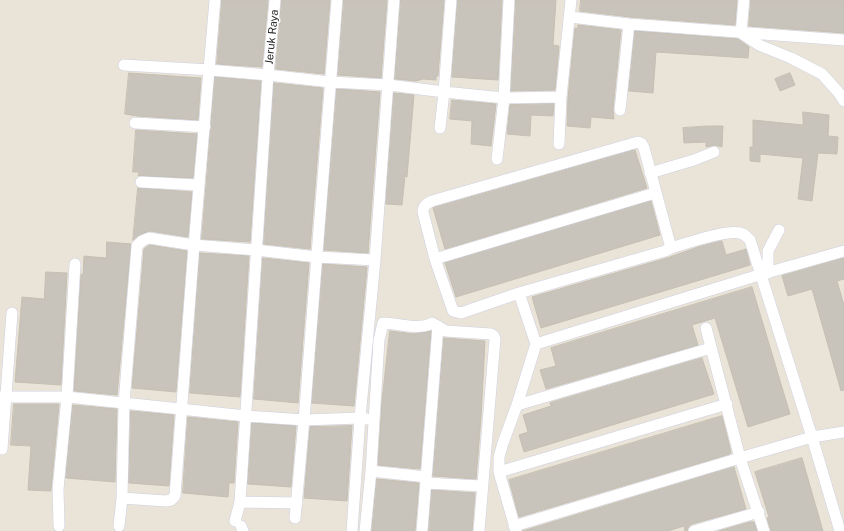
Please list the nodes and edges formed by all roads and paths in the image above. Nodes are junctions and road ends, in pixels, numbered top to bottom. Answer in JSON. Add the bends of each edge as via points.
{"nodes":[{"id":1,"x":215,"y":0,"type":"edge"},
{"id":2,"x":276,"y":0,"type":"edge"},
{"id":3,"x":337,"y":0,"type":"edge"},
{"id":4,"x":394,"y":0,"type":"edge"},
{"id":5,"x":451,"y":0,"type":"edge"},
{"id":6,"x":509,"y":0,"type":"edge"},
{"id":7,"x":571,"y":0,"type":"edge"},
{"id":8,"x":744,"y":0,"type":"edge"},
{"id":9,"x":570,"y":17,"type":"junction"},
{"id":10,"x":629,"y":24,"type":"junction"},
{"id":11,"x":741,"y":33,"type":"junction"},
{"id":12,"x":844,"y":40,"type":"edge"},
{"id":13,"x":124,"y":65,"type":"dead end"},
{"id":14,"x":210,"y":70,"type":"junction"},
{"id":15,"x":268,"y":75,"type":"junction"},
{"id":16,"x":330,"y":82,"type":"junction"},
{"id":17,"x":388,"y":85,"type":"junction"},
{"id":18,"x":444,"y":92,"type":"junction"},
{"id":19,"x":561,"y":97,"type":"junction"},
{"id":20,"x":504,"y":98,"type":"junction"},
{"id":21,"x":844,"y":101,"type":"edge"},
{"id":22,"x":620,"y":110,"type":"dead end"},
{"id":23,"x":135,"y":123,"type":"dead end"},
{"id":24,"x":205,"y":127,"type":"junction"},
{"id":25,"x":440,"y":128,"type":"dead end"},
{"id":26,"x":559,"y":144,"type":"dead end"},
{"id":27,"x":714,"y":152,"type":"dead end"},
{"id":28,"x":497,"y":159,"type":"dead end"},
{"id":29,"x":650,"y":173,"type":"junction"},
{"id":30,"x":141,"y":182,"type":"dead end"},
{"id":31,"x":200,"y":185,"type":"junction"},
{"id":32,"x":655,"y":194,"type":"junction"},
{"id":33,"x":779,"y":230,"type":"dead end"},
{"id":34,"x":194,"y":245,"type":"junction"},
{"id":35,"x":671,"y":248,"type":"junction"},
{"id":36,"x":843,"y":248,"type":"edge"},
{"id":37,"x":256,"y":250,"type":"junction"},
{"id":38,"x":318,"y":257,"type":"junction"},
{"id":39,"x":435,"y":259,"type":"junction"},
{"id":40,"x":375,"y":260,"type":"junction"},
{"id":41,"x":75,"y":264,"type":"dead end"},
{"id":42,"x":765,"y":274,"type":"junction"},
{"id":43,"x":520,"y":293,"type":"junction"},
{"id":44,"x":12,"y":313,"type":"dead end"},
{"id":45,"x":438,"y":326,"type":"junction"},
{"id":46,"x":706,"y":328,"type":"dead end"},
{"id":47,"x":536,"y":344,"type":"junction"},
{"id":48,"x":711,"y":348,"type":"junction"},
{"id":49,"x":3,"y":397,"type":"edge"},
{"id":50,"x":67,"y":397,"type":"junction"},
{"id":51,"x":124,"y":403,"type":"junction"},
{"id":52,"x":727,"y":404,"type":"junction"},
{"id":53,"x":517,"y":405,"type":"junction"},
{"id":54,"x":182,"y":409,"type":"junction"},
{"id":55,"x":246,"y":416,"type":"junction"},
{"id":56,"x":360,"y":418,"type":"junction"},
{"id":57,"x":304,"y":420,"type":"junction"},
{"id":58,"x":374,"y":420,"type":"junction"},
{"id":59,"x":844,"y":432,"type":"edge"},
{"id":60,"x":812,"y":437,"type":"junction"},
{"id":61,"x":2,"y":449,"type":"dead end"},
{"id":62,"x":740,"y":458,"type":"junction"},
{"id":63,"x":371,"y":471,"type":"junction"},
{"id":64,"x":499,"y":472,"type":"junction"},
{"id":65,"x":426,"y":480,"type":"junction"},
{"id":66,"x":482,"y":486,"type":"junction"},
{"id":67,"x":122,"y":498,"type":"junction"},
{"id":68,"x":240,"y":502,"type":"junction"},
{"id":69,"x":297,"y":503,"type":"junction"},
{"id":70,"x":759,"y":512,"type":"junction"},
{"id":71,"x":295,"y":518,"type":"dead end"},
{"id":72,"x":59,"y":526,"type":"dead end"},
{"id":73,"x":119,"y":526,"type":"dead end"},
{"id":74,"x":240,"y":526,"type":"edge"},
{"id":75,"x":515,"y":529,"type":"edge"},
{"id":76,"x":352,"y":531,"type":"edge"},
{"id":77,"x":365,"y":531,"type":"edge"},
{"id":78,"x":422,"y":531,"type":"edge"},
{"id":79,"x":479,"y":531,"type":"edge"},
{"id":80,"x":694,"y":531,"type":"edge"},
{"id":81,"x":764,"y":531,"type":"edge"},
{"id":82,"x":840,"y":531,"type":"edge"}],
"edges":[{"from":1,"to":14,"type":"street"},
{"from":2,"to":15,"type":"street","name":"Jeruk Raya"},
{"from":3,"to":16,"type":"street"},
{"from":4,"to":17,"type":"street"},
{"from":5,"to":18,"type":"street"},
{"from":6,"to":20,"type":"street"},
{"from":7,"to":9,"type":"street"},
{"from":8,"to":11,"type":"street"},
{"from":9,"to":10,"type":"street"},
{"from":9,"to":19,"type":"street"},
{"from":10,"to":11,"type":"street"},
{"from":10,"to":22,"type":"street"},
{"from":11,"to":12,"type":"street"},
{"from":11,"to":21,"type":"street","via":[[758,45],[822,74]]},
{"from":13,"to":14,"type":"street"},
{"from":14,"to":15,"type":"street"},
{"from":14,"to":24,"type":"street"},
{"from":15,"to":16,"type":"street"},
{"from":15,"to":37,"type":"street","name":"Jeruk Raya"},
{"from":16,"to":17,"type":"street"},
{"from":16,"to":38,"type":"street"},
{"from":17,"to":18,"type":"street"},
{"from":17,"to":40,"type":"street"},
{"from":18,"to":20,"type":"street"},
{"from":18,"to":25,"type":"street"},
{"from":19,"to":20,"type":"street"},
{"from":19,"to":26,"type":"street"},
{"from":20,"to":28,"type":"street"},
{"from":23,"to":24,"type":"street"},
{"from":24,"to":31,"type":"street"},
{"from":27,"to":29,"type":"street"},
{"from":29,"to":32,"type":"street"},
{"from":29,"to":39,"type":"street","via":[[643,146],[634,143],[428,203],[424,206],[423,212]]},
{"from":30,"to":31,"type":"street"},
{"from":31,"to":34,"type":"street"},
{"from":32,"to":35,"type":"street"},
{"from":32,"to":39,"type":"street"},
{"from":33,"to":42,"type":"street","via":[[768,251]]},
{"from":34,"to":37,"type":"street"},
{"from":34,"to":51,"type":"street","via":[[149,238],[142,240],[137,246]]},
{"from":34,"to":54,"type":"street"},
{"from":35,"to":42,"type":"street","via":[[720,235],[742,233],[753,244]]},
{"from":35,"to":43,"type":"street"},
{"from":36,"to":42,"type":"street"},
{"from":37,"to":38,"type":"street"},
{"from":37,"to":55,"type":"street","name":"Jeruk Raya"},
{"from":38,"to":40,"type":"street"},
{"from":38,"to":57,"type":"street"},
{"from":39,"to":43,"type":"street","via":[[450,305],[456,312],[461,313]]},
{"from":40,"to":56,"type":"street"},
{"from":41,"to":50,"type":"street"},
{"from":42,"to":47,"type":"street"},
{"from":42,"to":60,"type":"street"},
{"from":43,"to":47,"type":"street"},
{"from":44,"to":49,"type":"street"},
{"from":45,"to":58,"type":"street","via":[[432,323],[427,326],[383,323],[379,340]]},
{"from":45,"to":65,"type":"street"},
{"from":45,"to":66,"type":"street","via":[[446,331],[490,334],[495,339]]},
{"from":46,"to":48,"type":"street"},
{"from":47,"to":53,"type":"street"},
{"from":48,"to":52,"type":"street"},
{"from":48,"to":53,"type":"street"},
{"from":49,"to":50,"type":"street"},
{"from":49,"to":61,"type":"street"},
{"from":50,"to":51,"type":"street"},
{"from":50,"to":72,"type":"street","via":[[58,489]]},
{"from":51,"to":54,"type":"street"},
{"from":51,"to":67,"type":"street"},
{"from":52,"to":62,"type":"street"},
{"from":52,"to":64,"type":"street"},
{"from":53,"to":64,"type":"street","via":[[499,457]]},
{"from":54,"to":55,"type":"street"},
{"from":54,"to":67,"type":"street","via":[[175,496],[166,501]]},
{"from":55,"to":57,"type":"street"},
{"from":55,"to":68,"type":"street","name":"Jeruk Raya"},
{"from":56,"to":57,"type":"street"},
{"from":56,"to":58,"type":"street"},
{"from":56,"to":76,"type":"street"},
{"from":57,"to":69,"type":"street"},
{"from":58,"to":63,"type":"street"},
{"from":59,"to":60,"type":"street"},
{"from":60,"to":62,"type":"street"},
{"from":60,"to":82,"type":"street"},
{"from":62,"to":70,"type":"street"},
{"from":62,"to":75,"type":"street"},
{"from":63,"to":65,"type":"street"},
{"from":63,"to":77,"type":"street"},
{"from":64,"to":75,"type":"street"},
{"from":65,"to":66,"type":"street"},
{"from":65,"to":78,"type":"street"},
{"from":66,"to":79,"type":"street"},
{"from":67,"to":73,"type":"street"},
{"from":68,"to":69,"type":"street"},
{"from":68,"to":74,"type":"street","name":"Jeruk Raya"},
{"from":69,"to":71,"type":"street"},
{"from":70,"to":80,"type":"street"},
{"from":70,"to":81,"type":"street"}]}
